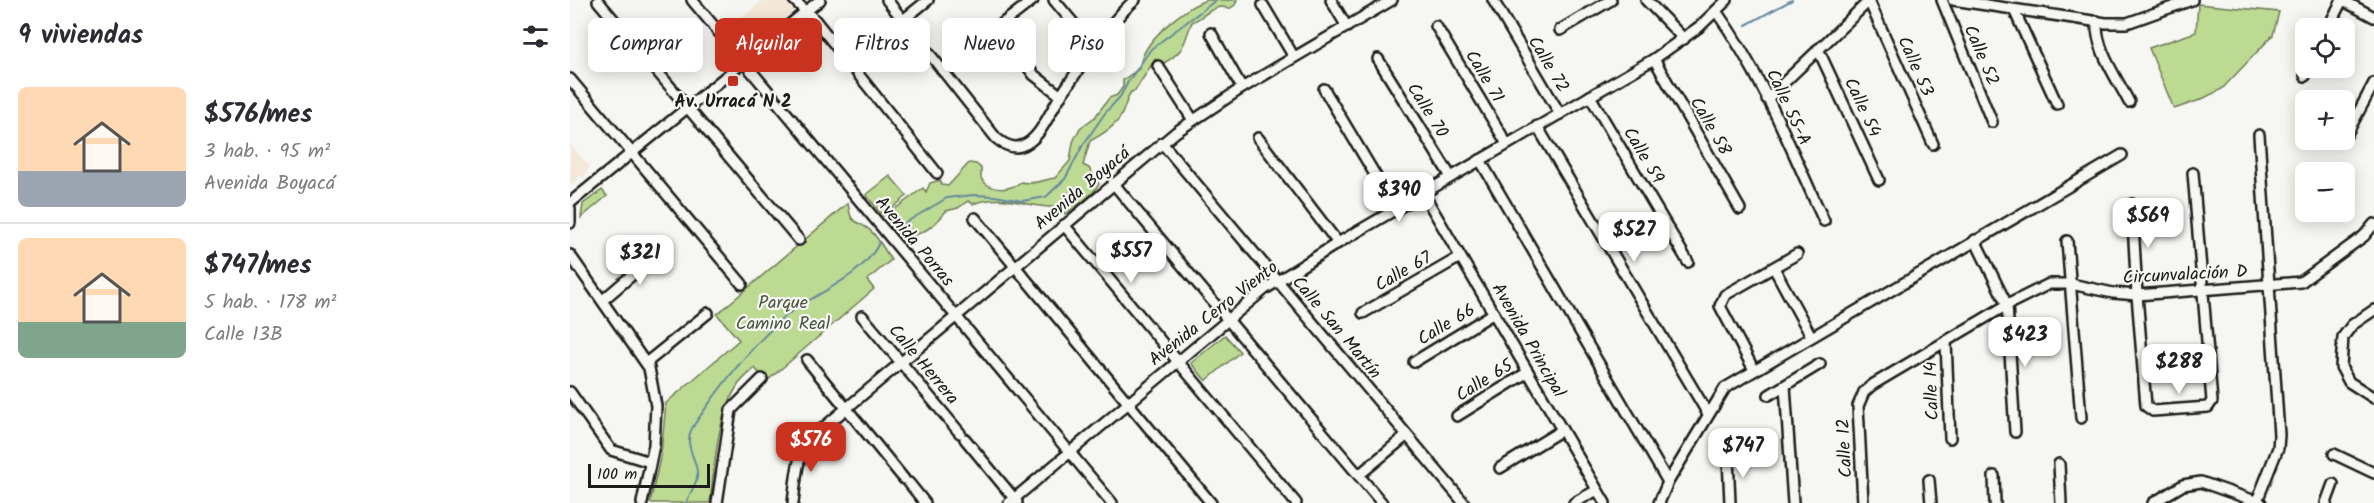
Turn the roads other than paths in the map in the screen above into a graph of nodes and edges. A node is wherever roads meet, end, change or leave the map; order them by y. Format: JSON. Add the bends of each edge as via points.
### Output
{"nodes":[{"id":1,"x":692,"y":0,"type":"edge"},
{"id":2,"x":794,"y":0,"type":"edge"},
{"id":3,"x":820,"y":0,"type":"edge"},
{"id":4,"x":887,"y":0,"type":"edge"},
{"id":5,"x":928,"y":0,"type":"edge"},
{"id":6,"x":1033,"y":0,"type":"edge"},
{"id":7,"x":1054,"y":0,"type":"edge"},
{"id":8,"x":1135,"y":0,"type":"edge"},
{"id":9,"x":1331,"y":0,"type":"edge"},
{"id":10,"x":1392,"y":0,"type":"edge"},
{"id":11,"x":1493,"y":0,"type":"edge"},
{"id":12,"x":1611,"y":0,"type":"edge"},
{"id":13,"x":1646,"y":0,"type":"edge"},
{"id":14,"x":1727,"y":0,"type":"edge"},
{"id":15,"x":1869,"y":0,"type":"edge"},
{"id":16,"x":1942,"y":0,"type":"edge"},
{"id":17,"x":1953,"y":0,"type":"edge"},
{"id":18,"x":2192,"y":0,"type":"edge"},
{"id":19,"x":2342,"y":0,"type":"edge"},
{"id":20,"x":598,"y":1,"type":"edge"},
{"id":21,"x":1263,"y":5,"type":"dead end"},
{"id":22,"x":2014,"y":10,"type":"junction"},
{"id":23,"x":806,"y":11,"type":"junction"},
{"id":24,"x":1716,"y":11,"type":"junction"},
{"id":25,"x":2374,"y":17,"type":"edge"},
{"id":26,"x":797,"y":18,"type":"edge"},
{"id":27,"x":901,"y":18,"type":"edge"},
{"id":28,"x":906,"y":18,"type":"edge"},
{"id":29,"x":1010,"y":18,"type":"edge"},
{"id":30,"x":1069,"y":18,"type":"edge"},
{"id":31,"x":1117,"y":18,"type":"edge"},
{"id":32,"x":2333,"y":18,"type":"edge"},
{"id":33,"x":2097,"y":21,"type":"junction"},
{"id":34,"x":1436,"y":26,"type":"dead end"},
{"id":35,"x":1347,"y":27,"type":"junction"},
{"id":36,"x":715,"y":28,"type":"edge"},
{"id":37,"x":1560,"y":30,"type":"dead end"},
{"id":38,"x":1211,"y":33,"type":"dead end"},
{"id":39,"x":1684,"y":39,"type":"junction"},
{"id":40,"x":1818,"y":49,"type":"junction"},
{"id":41,"x":930,"y":55,"type":"edge"},
{"id":42,"x":1294,"y":57,"type":"junction"},
{"id":43,"x":1378,"y":59,"type":"dead end"},
{"id":44,"x":1654,"y":59,"type":"junction"},
{"id":45,"x":1158,"y":66,"type":"dead end"},
{"id":46,"x":942,"y":70,"type":"edge"},
{"id":47,"x":730,"y":72,"type":"edge"},
{"id":48,"x":752,"y":72,"type":"edge"},
{"id":49,"x":944,"y":72,"type":"edge"},
{"id":50,"x":1032,"y":72,"type":"edge"},
{"id":51,"x":1078,"y":72,"type":"edge"},
{"id":52,"x":570,"y":79,"type":"edge"},
{"id":53,"x":2374,"y":83,"type":"edge"},
{"id":54,"x":1242,"y":88,"type":"junction"},
{"id":55,"x":1324,"y":89,"type":"dead end"},
{"id":56,"x":1061,"y":96,"type":"junction"},
{"id":57,"x":1590,"y":96,"type":"junction"},
{"id":58,"x":1767,"y":99,"type":"junction"},
{"id":59,"x":2129,"y":102,"type":"dead end"},
{"id":60,"x":2057,"y":104,"type":"dead end"},
{"id":61,"x":688,"y":107,"type":"junction"},
{"id":62,"x":1560,"y":114,"type":"junction"},
{"id":63,"x":2355,"y":119,"type":"edge"},
{"id":64,"x":1193,"y":120,"type":"junction"},
{"id":65,"x":1992,"y":122,"type":"dead end"},
{"id":66,"x":1537,"y":126,"type":"junction"},
{"id":67,"x":2259,"y":135,"type":"dead end"},
{"id":68,"x":1258,"y":138,"type":"dead end"},
{"id":69,"x":1162,"y":143,"type":"junction"},
{"id":70,"x":1507,"y":144,"type":"junction"},
{"id":71,"x":1933,"y":144,"type":"dead end"},
{"id":72,"x":634,"y":153,"type":"junction"},
{"id":73,"x":2121,"y":155,"type":"dead end"},
{"id":74,"x":1480,"y":160,"type":"junction"},
{"id":75,"x":937,"y":173,"type":"dead end"},
{"id":76,"x":2193,"y":173,"type":"dead end"},
{"id":77,"x":1451,"y":177,"type":"junction"},
{"id":78,"x":1879,"y":180,"type":"dead end"},
{"id":79,"x":1113,"y":183,"type":"junction"},
{"id":80,"x":1423,"y":194,"type":"junction"},
{"id":81,"x":570,"y":203,"type":"edge"},
{"id":82,"x":2132,"y":204,"type":"dead end"},
{"id":83,"x":570,"y":208,"type":"edge"},
{"id":84,"x":1740,"y":209,"type":"dead end"},
{"id":85,"x":1396,"y":210,"type":"junction"},
{"id":86,"x":975,"y":218,"type":"dead end"},
{"id":87,"x":1824,"y":221,"type":"dead end"},
{"id":88,"x":570,"y":223,"type":"edge"},
{"id":89,"x":1064,"y":225,"type":"junction"},
{"id":90,"x":2374,"y":225,"type":"edge"},
{"id":91,"x":799,"y":240,"type":"dead end"},
{"id":92,"x":1975,"y":240,"type":"junction"},
{"id":93,"x":2067,"y":241,"type":"dead end"},
{"id":94,"x":1338,"y":243,"type":"junction"},
{"id":95,"x":660,"y":251,"type":"dead end"},
{"id":96,"x":1797,"y":254,"type":"dead end"},
{"id":97,"x":570,"y":255,"type":"edge"},
{"id":98,"x":1460,"y":257,"type":"junction"},
{"id":99,"x":1688,"y":262,"type":"dead end"},
{"id":100,"x":1015,"y":267,"type":"junction"},
{"id":101,"x":1774,"y":267,"type":"junction"},
{"id":102,"x":1277,"y":281,"type":"junction"},
{"id":103,"x":742,"y":284,"type":"dead end"},
{"id":104,"x":2071,"y":284,"type":"junction"},
{"id":105,"x":2270,"y":286,"type":"junction"},
{"id":106,"x":2202,"y":290,"type":"junction"},
{"id":107,"x":2137,"y":295,"type":"junction"},
{"id":108,"x":603,"y":300,"type":"junction"},
{"id":109,"x":2007,"y":305,"type":"junction"},
{"id":110,"x":2374,"y":310,"type":"edge"},
{"id":111,"x":708,"y":313,"type":"dead end"},
{"id":112,"x":1363,"y":313,"type":"dead end"},
{"id":113,"x":1494,"y":313,"type":"junction"},
{"id":114,"x":862,"y":316,"type":"dead end"},
{"id":115,"x":956,"y":316,"type":"junction"},
{"id":116,"x":2363,"y":318,"type":"junction"},
{"id":117,"x":1228,"y":320,"type":"junction"},
{"id":118,"x":2374,"y":324,"type":"edge"},
{"id":119,"x":1811,"y":336,"type":"junction"},
{"id":120,"x":1946,"y":342,"type":"junction"},
{"id":121,"x":807,"y":360,"type":"dead end"},
{"id":122,"x":901,"y":362,"type":"junction"},
{"id":123,"x":1178,"y":362,"type":"junction"},
{"id":124,"x":1414,"y":362,"type":"dead end"},
{"id":125,"x":646,"y":363,"type":"junction"},
{"id":126,"x":1820,"y":364,"type":"dead end"},
{"id":127,"x":1754,"y":370,"type":"junction"},
{"id":128,"x":1528,"y":372,"type":"junction"},
{"id":129,"x":762,"y":379,"type":"dead end"},
{"id":130,"x":1785,"y":386,"type":"junction"},
{"id":131,"x":570,"y":392,"type":"edge"},
{"id":132,"x":1864,"y":392,"type":"joint"},
{"id":133,"x":1769,"y":395,"type":"dead end"},
{"id":134,"x":2374,"y":398,"type":"edge"},
{"id":135,"x":1128,"y":404,"type":"junction"},
{"id":136,"x":846,"y":408,"type":"junction"},
{"id":137,"x":1708,"y":414,"type":"junction"},
{"id":138,"x":1457,"y":416,"type":"dead end"},
{"id":139,"x":2081,"y":418,"type":"dead end"},
{"id":140,"x":1562,"y":430,"type":"junction"},
{"id":141,"x":2015,"y":432,"type":"dead end"},
{"id":142,"x":1406,"y":436,"type":"junction"},
{"id":143,"x":1950,"y":438,"type":"dead end"},
{"id":144,"x":1069,"y":452,"type":"junction"},
{"id":145,"x":2334,"y":454,"type":"dead end"},
{"id":146,"x":1728,"y":457,"type":"dead end"},
{"id":147,"x":650,"y":462,"type":"junction"},
{"id":148,"x":2059,"y":464,"type":"dead end"},
{"id":149,"x":1500,"y":468,"type":"dead end"},
{"id":150,"x":2374,"y":473,"type":"edge"},
{"id":151,"x":1359,"y":476,"type":"junction"},
{"id":152,"x":1994,"y":476,"type":"dead end"},
{"id":153,"x":1929,"y":480,"type":"dead end"},
{"id":154,"x":1668,"y":482,"type":"junction"},
{"id":155,"x":2333,"y":484,"type":"dead end"},
{"id":156,"x":1598,"y":490,"type":"junction"},
{"id":157,"x":1014,"y":502,"type":"edge"},
{"id":158,"x":2259,"y":502,"type":"edge"},
{"id":159,"x":642,"y":503,"type":"edge"},
{"id":160,"x":717,"y":503,"type":"edge"},
{"id":161,"x":793,"y":503,"type":"edge"},
{"id":162,"x":925,"y":503,"type":"edge"},
{"id":163,"x":1112,"y":503,"type":"edge"},
{"id":164,"x":1211,"y":503,"type":"edge"},
{"id":165,"x":1296,"y":503,"type":"edge"},
{"id":166,"x":1382,"y":503,"type":"edge"},
{"id":167,"x":1464,"y":503,"type":"edge"},
{"id":168,"x":1574,"y":503,"type":"edge"},
{"id":169,"x":1605,"y":503,"type":"edge"},
{"id":170,"x":1659,"y":503,"type":"edge"},
{"id":171,"x":1730,"y":503,"type":"edge"},
{"id":172,"x":1793,"y":503,"type":"edge"},
{"id":173,"x":1863,"y":503,"type":"edge"},
{"id":174,"x":1931,"y":503,"type":"edge"},
{"id":175,"x":1995,"y":503,"type":"edge"},
{"id":176,"x":2061,"y":503,"type":"edge"},
{"id":177,"x":2153,"y":503,"type":"edge"},
{"id":178,"x":2326,"y":503,"type":"edge"}],
"edges":[{"from":1,"to":36,"type":"street","name":"Avenida Porras"},
{"from":2,"to":23,"type":"street"},
{"from":3,"to":23,"type":"street"},
{"from":4,"to":27,"type":"street"},
{"from":5,"to":28,"type":"street"},
{"from":6,"to":29,"type":"street"},
{"from":7,"to":30,"type":"street"},
{"from":8,"to":31,"type":"street"},
{"from":9,"to":35,"type":"street"},
{"from":10,"to":35,"type":"street","name":"Avenida Boyacá"},
{"from":11,"to":62,"type":"street","name":"Calle 72"},
{"from":12,"to":37,"type":"street"},
{"from":13,"to":39,"type":"street"},
{"from":14,"to":24,"type":"street","name":"Avenida Cerro Viento"},
{"from":15,"to":40,"type":"street"},
{"from":15,"to":71,"type":"street","name":"Calle 53"},
{"from":16,"to":65,"type":"street","name":"Calle 52"},
{"from":17,"to":22,"type":"street"},
{"from":18,"to":33,"type":"street","via":[[2127,23]]},
{"from":19,"to":25,"type":"street"},
{"from":19,"to":32,"type":"street"},
{"from":20,"to":61,"type":"street"},
{"from":21,"to":42,"type":"street"},
{"from":22,"to":33,"type":"street"},
{"from":22,"to":60,"type":"street"},
{"from":23,"to":26,"type":"street"},
{"from":23,"to":75,"type":"street"},
{"from":24,"to":39,"type":"street","name":"Avenida Cerro Viento"},
{"from":24,"to":58,"type":"street","name":"Calle 55-A","via":[[1737,40]]},
{"from":33,"to":59,"type":"street","via":[[2096,33]]},
{"from":34,"to":70,"type":"street","name":"Calle 71"},
{"from":35,"to":42,"type":"street","name":"Avenida Boyacá"},
{"from":38,"to":54,"type":"street"},
{"from":39,"to":44,"type":"street","name":"Avenida Cerro Viento"},
{"from":40,"to":58,"type":"street"},
{"from":40,"to":78,"type":"street","name":"Calle 54"},
{"from":41,"to":46,"type":"street"},
{"from":42,"to":54,"type":"street","name":"Avenida Boyacá"},
{"from":43,"to":77,"type":"street","name":"Calle 70"},
{"from":44,"to":57,"type":"street","name":"Avenida Cerro Viento"},
{"from":44,"to":84,"type":"street","name":"Calle 58"},
{"from":45,"to":64,"type":"street"},
{"from":47,"to":61,"type":"street"},
{"from":48,"to":115,"type":"street","name":"Avenida Porras"},
{"from":49,"to":56,"type":"street","via":[[996,138],[1009,146],[1022,146],[1035,136]]},
{"from":50,"to":56,"type":"street"},
{"from":51,"to":56,"type":"street"},
{"from":52,"to":72,"type":"street"},
{"from":53,"to":63,"type":"street"},
{"from":54,"to":64,"type":"street","name":"Avenida Boyacá"},
{"from":55,"to":85,"type":"street"},
{"from":57,"to":62,"type":"street","name":"Avenida Cerro Viento"},
{"from":57,"to":99,"type":"street","name":"Calle 59"},
{"from":58,"to":87,"type":"street","name":"Calle 55-A"},
{"from":61,"to":72,"type":"street"},
{"from":61,"to":91,"type":"street"},
{"from":62,"to":66,"type":"street","name":"Avenida Cerro Viento"},
{"from":64,"to":69,"type":"street","name":"Avenida Boyacá"},
{"from":66,"to":70,"type":"street","name":"Avenida Cerro Viento"},
{"from":66,"to":137,"type":"street"},
{"from":67,"to":105,"type":"street"},
{"from":68,"to":94,"type":"street"},
{"from":69,"to":79,"type":"street","name":"Avenida Boyacá"},
{"from":69,"to":102,"type":"street","name":"Calle San Martín"},
{"from":70,"to":74,"type":"street","name":"Avenida Cerro Viento"},
{"from":72,"to":81,"type":"street"},
{"from":72,"to":103,"type":"street"},
{"from":73,"to":92,"type":"street"},
{"from":74,"to":77,"type":"street","name":"Avenida Cerro Viento"},
{"from":74,"to":154,"type":"street"},
{"from":76,"to":106,"type":"street"},
{"from":77,"to":80,"type":"street","name":"Avenida Cerro Viento"},
{"from":79,"to":89,"type":"street","name":"Avenida Boyacá"},
{"from":79,"to":117,"type":"street"},
{"from":80,"to":85,"type":"street","name":"Avenida Cerro Viento"},
{"from":80,"to":98,"type":"street","name":"Avenida Principal"},
{"from":82,"to":107,"type":"street"},
{"from":83,"to":88,"type":"street"},
{"from":85,"to":94,"type":"street","name":"Avenida Cerro Viento"},
{"from":86,"to":100,"type":"street"},
{"from":89,"to":100,"type":"street","name":"Avenida Boyacá"},
{"from":89,"to":123,"type":"street"},
{"from":90,"to":105,"type":"street","name":"Circunvalación D","via":[[2301,282]]},
{"from":92,"to":109,"type":"street"},
{"from":92,"to":119,"type":"street"},
{"from":93,"to":104,"type":"street"},
{"from":94,"to":102,"type":"street","name":"Avenida Cerro Viento"},
{"from":95,"to":108,"type":"street"},
{"from":96,"to":101,"type":"street"},
{"from":97,"to":108,"type":"street"},
{"from":98,"to":112,"type":"street","name":"Calle 67"},
{"from":98,"to":113,"type":"street","name":"Avenida Principal"},
{"from":100,"to":115,"type":"street","name":"Avenida Boyacá"},
{"from":100,"to":135,"type":"street"},
{"from":101,"to":119,"type":"street"},
{"from":101,"to":127,"type":"street","via":[[1725,296],[1720,306]]},
{"from":102,"to":117,"type":"street","name":"Avenida Cerro Viento"},
{"from":102,"to":142,"type":"street","name":"Calle San Martín"},
{"from":104,"to":107,"type":"street","name":"Circunvalación D"},
{"from":104,"to":109,"type":"street","name":"Circunvalación D","via":[[2049,284]]},
{"from":104,"to":139,"type":"street"},
{"from":105,"to":106,"type":"street","name":"Circunvalación D"},
{"from":105,"to":158,"type":"street","via":[[2279,435]]},
{"from":106,"to":107,"type":"street","name":"Circunvalación D"},
{"from":106,"to":107,"type":"street","via":[[2212,401],[2208,407],[2186,409],[2152,411],[2146,406]]},
{"from":108,"to":125,"type":"street"},
{"from":109,"to":120,"type":"street","name":"Circunvalación D"},
{"from":109,"to":141,"type":"street"},
{"from":110,"to":116,"type":"street"},
{"from":111,"to":125,"type":"street"},
{"from":113,"to":124,"type":"street","name":"Calle 66"},
{"from":113,"to":128,"type":"street","name":"Avenida Principal"},
{"from":114,"to":122,"type":"street","name":"Calle Herrera"},
{"from":115,"to":122,"type":"street","name":"Avenida Boyacá"},
{"from":115,"to":144,"type":"street","name":"Avenida Porras"},
{"from":116,"to":118,"type":"street"},
{"from":116,"to":134,"type":"street","via":[[2343,337],[2342,368],[2349,382]]},
{"from":117,"to":123,"type":"street","name":"Avenida Cerro Viento"},
{"from":117,"to":151,"type":"street"},
{"from":119,"to":127,"type":"street"},
{"from":120,"to":132,"type":"street","name":"Circunvalación D"},
{"from":120,"to":143,"type":"street","name":"Calle 14"},
{"from":121,"to":136,"type":"street"},
{"from":122,"to":136,"type":"street","name":"Avenida Boyacá"},
{"from":122,"to":157,"type":"street","name":"Calle Herrera"},
{"from":123,"to":135,"type":"street","name":"Avenida Cerro Viento"},
{"from":123,"to":165,"type":"street"},
{"from":125,"to":147,"type":"street","via":[[656,406]]},
{"from":126,"to":130,"type":"street"},
{"from":127,"to":137,"type":"street","via":[[1725,388]]},
{"from":128,"to":138,"type":"street","name":"Calle 65"},
{"from":128,"to":140,"type":"street","name":"Avenida Principal"},
{"from":129,"to":160,"type":"street","via":[[731,410]]},
{"from":130,"to":133,"type":"street"},
{"from":130,"to":172,"type":"street"},
{"from":131,"to":147,"type":"street","via":[[611,450]]},
{"from":132,"to":173,"type":"street","name":"Calle 12","via":[[1858,406]]},
{"from":135,"to":144,"type":"street","name":"Avenida Cerro Viento"},
{"from":135,"to":164,"type":"street"},
{"from":136,"to":161,"type":"street","name":"Avenida Boyacá","via":[[806,442]]},
{"from":136,"to":162,"type":"street"},
{"from":137,"to":154,"type":"street"},
{"from":140,"to":149,"type":"street"},
{"from":140,"to":156,"type":"street","name":"Avenida Principal"},
{"from":142,"to":151,"type":"street"},
{"from":142,"to":167,"type":"street","name":"Calle San Martín"},
{"from":144,"to":157,"type":"street","name":"Avenida Cerro Viento"},
{"from":144,"to":163,"type":"street","name":"Avenida Porras"},
{"from":145,"to":150,"type":"street"},
{"from":146,"to":171,"type":"street"},
{"from":147,"to":159,"type":"street"},
{"from":148,"to":176,"type":"street"},
{"from":151,"to":166,"type":"street"},
{"from":152,"to":175,"type":"street"},
{"from":153,"to":174,"type":"street"},
{"from":154,"to":170,"type":"street"},
{"from":155,"to":178,"type":"street"},
{"from":156,"to":168,"type":"street"},
{"from":156,"to":169,"type":"street","name":"Avenida Principal"},
{"from":158,"to":177,"type":"street","via":[[2201,482],[2183,485]]}]}
